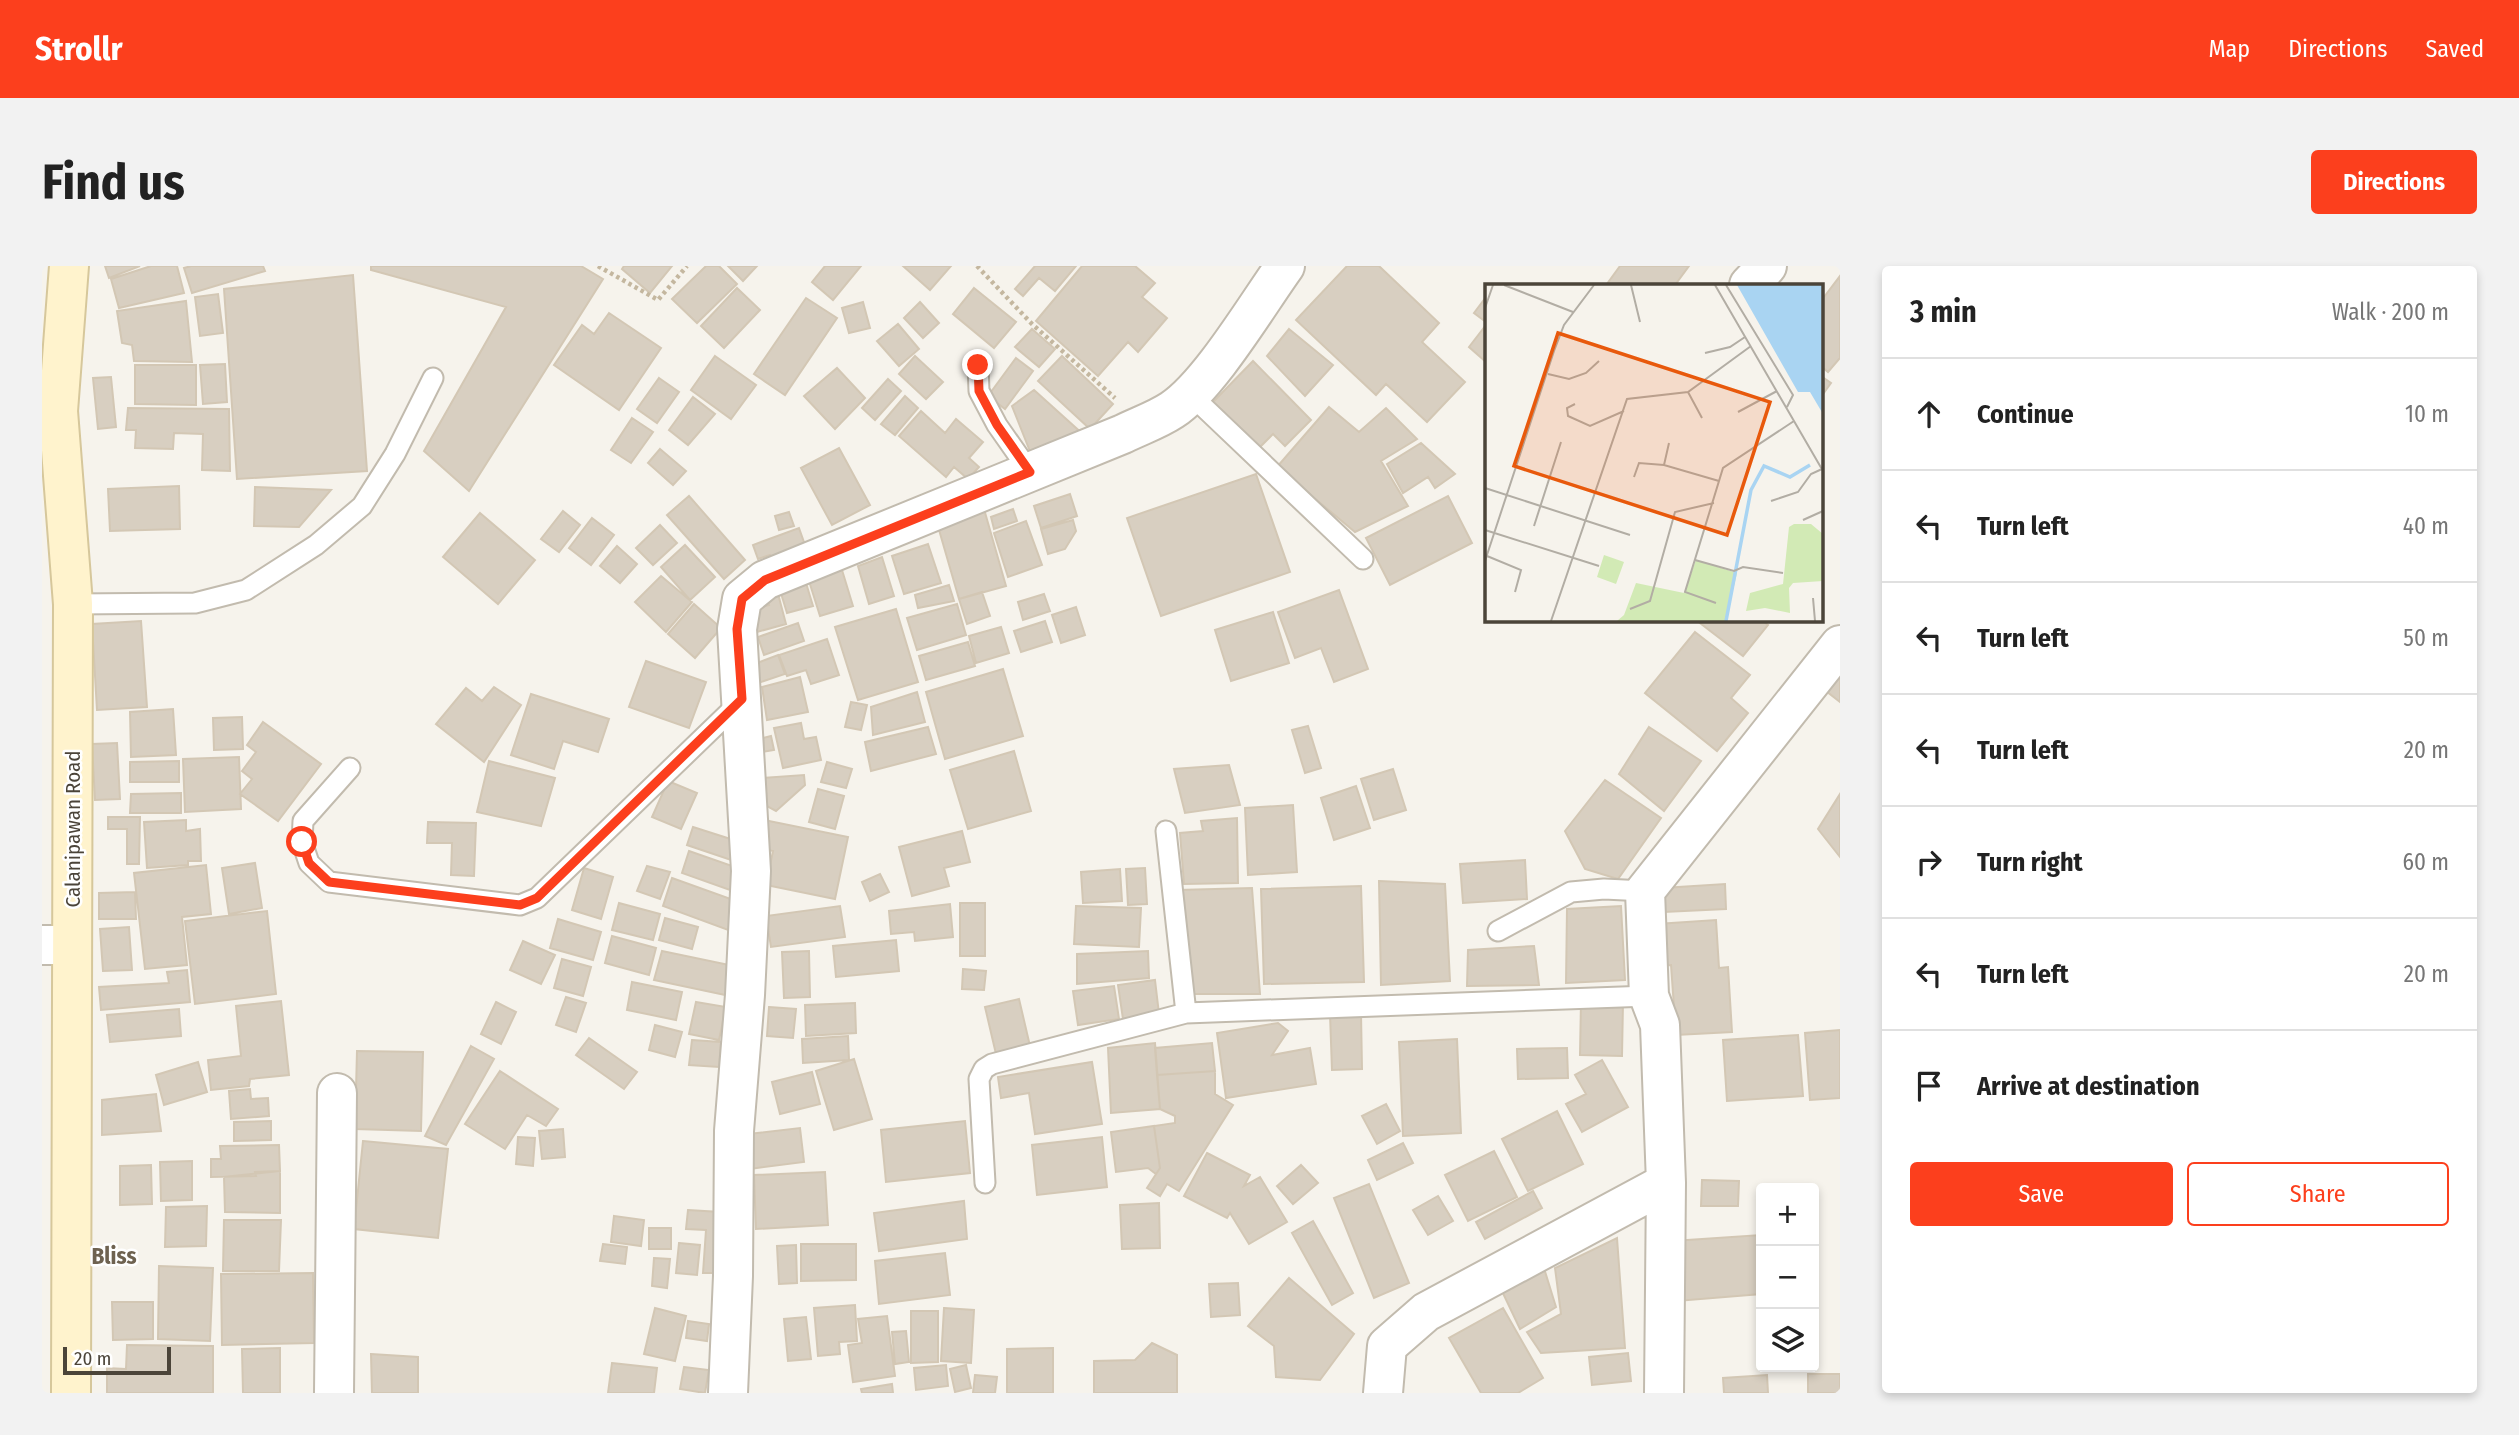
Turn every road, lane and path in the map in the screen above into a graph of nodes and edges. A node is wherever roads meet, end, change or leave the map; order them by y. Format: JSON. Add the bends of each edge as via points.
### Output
{"nodes":[{"id":1,"x":69,"y":266,"type":"edge"},
{"id":2,"x":598,"y":266,"type":"edge"},
{"id":3,"x":687,"y":266,"type":"edge"},
{"id":4,"x":977,"y":266,"type":"edge"},
{"id":5,"x":1285,"y":266,"type":"edge"},
{"id":6,"x":1767,"y":266,"type":"edge"},
{"id":7,"x":1750,"y":284,"type":"edge"},
{"id":8,"x":978,"y":365,"type":"dead end"},
{"id":9,"x":433,"y":378,"type":"dead end"},
{"id":10,"x":1191,"y":395,"type":"junction"},
{"id":11,"x":1144,"y":424,"type":"junction"},
{"id":12,"x":1030,"y":472,"type":"junction"},
{"id":13,"x":1363,"y":559,"type":"dead end"},
{"id":14,"x":73,"y":604,"type":"junction"},
{"id":15,"x":1840,"y":645,"type":"edge"},
{"id":16,"x":742,"y":699,"type":"junction"},
{"id":17,"x":350,"y":768,"type":"dead end"},
{"id":18,"x":1166,"y":831,"type":"dead end"},
{"id":19,"x":1645,"y":891,"type":"junction"},
{"id":20,"x":1498,"y":931,"type":"dead end"},
{"id":21,"x":57,"y":945,"type":"edge"},
{"id":22,"x":1649,"y":996,"type":"junction"},
{"id":23,"x":1186,"y":1013,"type":"junction"},
{"id":24,"x":337,"y":1093,"type":"dead end"},
{"id":25,"x":985,"y":1183,"type":"dead end"},
{"id":26,"x":1666,"y":1183,"type":"junction"},
{"id":27,"x":71,"y":1393,"type":"edge"},
{"id":28,"x":334,"y":1393,"type":"edge"},
{"id":29,"x":728,"y":1393,"type":"edge"},
{"id":30,"x":1383,"y":1393,"type":"edge"},
{"id":31,"x":1664,"y":1393,"type":"edge"}],
"edges":[{"from":1,"to":14,"type":"street","name":"Calanipawan Road","via":[[58,411]]},
{"from":2,"to":3,"type":"path","via":[[657,300]]},
{"from":4,"to":11,"type":"path","via":[[1032,324]]},
{"from":5,"to":10,"type":"street"},
{"from":6,"to":7,"type":"street"},
{"from":8,"to":12,"type":"lane","via":[[979,391]]},
{"from":9,"to":14,"type":"lane","via":[[395,454],[362,506],[316,545],[246,590],[195,603]]},
{"from":10,"to":11,"type":"street"},
{"from":10,"to":13,"type":"lane"},
{"from":11,"to":12,"type":"street"},
{"from":12,"to":16,"type":"street","via":[[765,580],[742,599],[737,629]]},
{"from":14,"to":21,"type":"street","name":"Calanipawan Road"},
{"from":15,"to":19,"type":"street"},
{"from":16,"to":17,"type":"lane","via":[[537,898],[520,905],[329,882],[309,863],[302,842],[303,821]]},
{"from":16,"to":29,"type":"street","via":[[751,871],[734,1131]]},
{"from":18,"to":23,"type":"lane"},
{"from":19,"to":20,"type":"lane","via":[[1571,892]]},
{"from":19,"to":22,"type":"street"},
{"from":21,"to":27,"type":"street","name":"Calanipawan Road"},
{"from":22,"to":23,"type":"lane"},
{"from":22,"to":26,"type":"street","via":[[1660,1025]]},
{"from":23,"to":25,"type":"lane","via":[[984,1069],[979,1079]]},
{"from":24,"to":28,"type":"street"},
{"from":26,"to":30,"type":"street","via":[[1426,1312],[1387,1346]]},
{"from":26,"to":31,"type":"street"}]}
